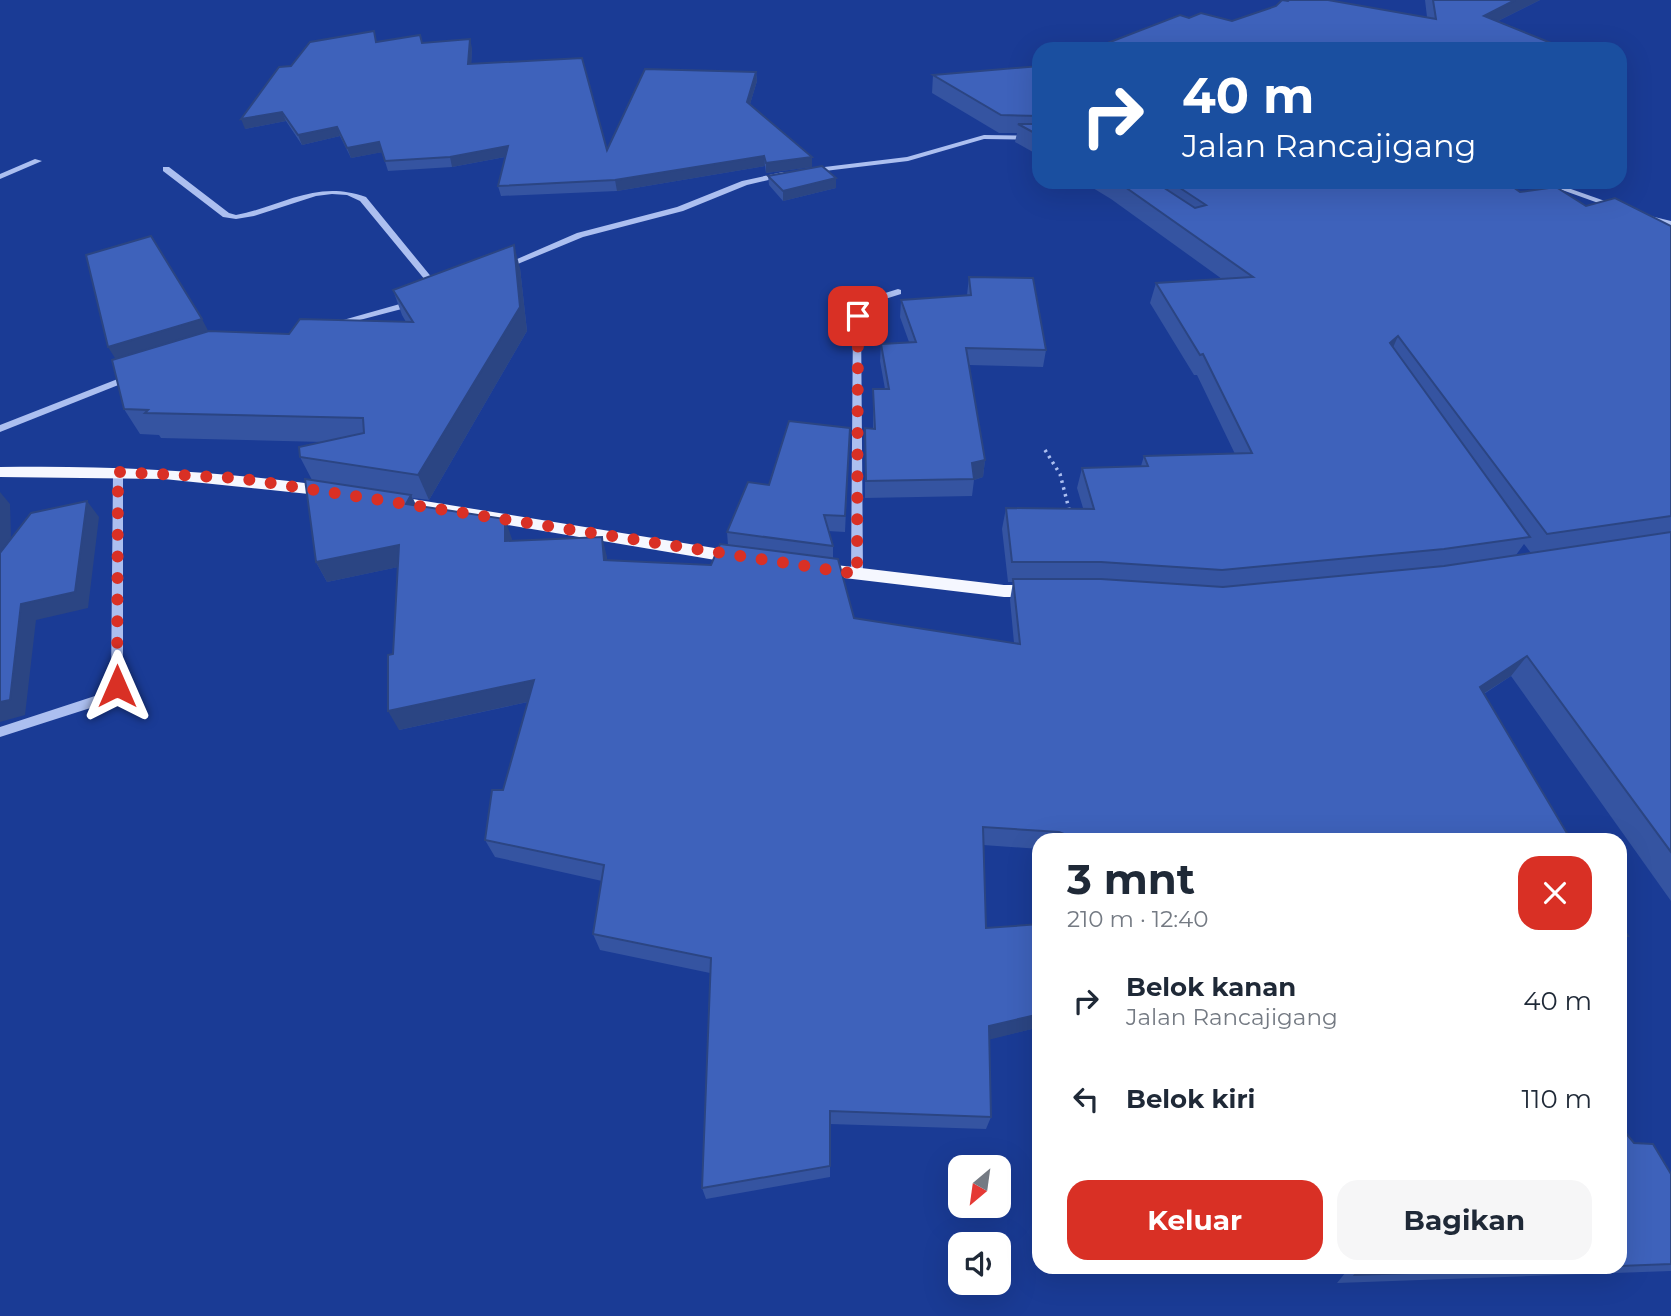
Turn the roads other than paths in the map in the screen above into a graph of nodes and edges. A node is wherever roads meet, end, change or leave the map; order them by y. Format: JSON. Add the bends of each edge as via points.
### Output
{"nodes":[{"id":1,"x":1032,"y":138,"type":"edge"},
{"id":2,"x":38,"y":161,"type":"dead end"},
{"id":3,"x":166,"y":169,"type":"dead end"},
{"id":4,"x":803,"y":171,"type":"edge"},
{"id":5,"x":789,"y":173,"type":"edge"},
{"id":6,"x":0,"y":177,"type":"edge"},
{"id":7,"x":1565,"y":189,"type":"edge"},
{"id":8,"x":1625,"y":209,"type":"edge"},
{"id":9,"x":1636,"y":213,"type":"edge"},
{"id":10,"x":1671,"y":225,"type":"edge"},
{"id":11,"x":500,"y":268,"type":"edge"},
{"id":12,"x":452,"y":288,"type":"edge"},
{"id":13,"x":898,"y":292,"type":"dead end"},
{"id":14,"x":440,"y":293,"type":"junction"},
{"id":15,"x":320,"y":327,"type":"edge"},
{"id":16,"x":143,"y":373,"type":"edge"},
{"id":17,"x":0,"y":429,"type":"edge"},
{"id":18,"x":0,"y":472,"type":"edge"},
{"id":19,"x":118,"y":472,"type":"junction"},
{"id":20,"x":346,"y":494,"type":"edge"},
{"id":21,"x":373,"y":498,"type":"edge"},
{"id":22,"x":758,"y":561,"type":"edge"},
{"id":23,"x":807,"y":568,"type":"edge"},
{"id":24,"x":857,"y":574,"type":"junction"},
{"id":25,"x":1056,"y":591,"type":"edge"},
{"id":26,"x":0,"y":732,"type":"edge"}],
"edges":[{"from":1,"to":4,"type":"street","via":[[984,137],[908,159]]},
{"from":2,"to":6,"type":"street"},
{"from":3,"to":14,"type":"street","via":[[232,217],[325,193],[357,196]]},
{"from":5,"to":11,"type":"street","via":[[759,179],[680,209],[580,235]]},
{"from":7,"to":8,"type":"street"},
{"from":9,"to":10,"type":"street"},
{"from":12,"to":14,"type":"street"},
{"from":13,"to":24,"type":"street","via":[[866,302],[858,316]]},
{"from":14,"to":15,"type":"street"},
{"from":16,"to":17,"type":"street"},
{"from":18,"to":19,"type":"main road"},
{"from":19,"to":20,"type":"main road","via":[[238,478]]},
{"from":19,"to":26,"type":"street","via":[[117,686],[102,699]]},
{"from":21,"to":22,"type":"main road"},
{"from":23,"to":24,"type":"main road"},
{"from":24,"to":25,"type":"main road","via":[[1004,592]]}]}
